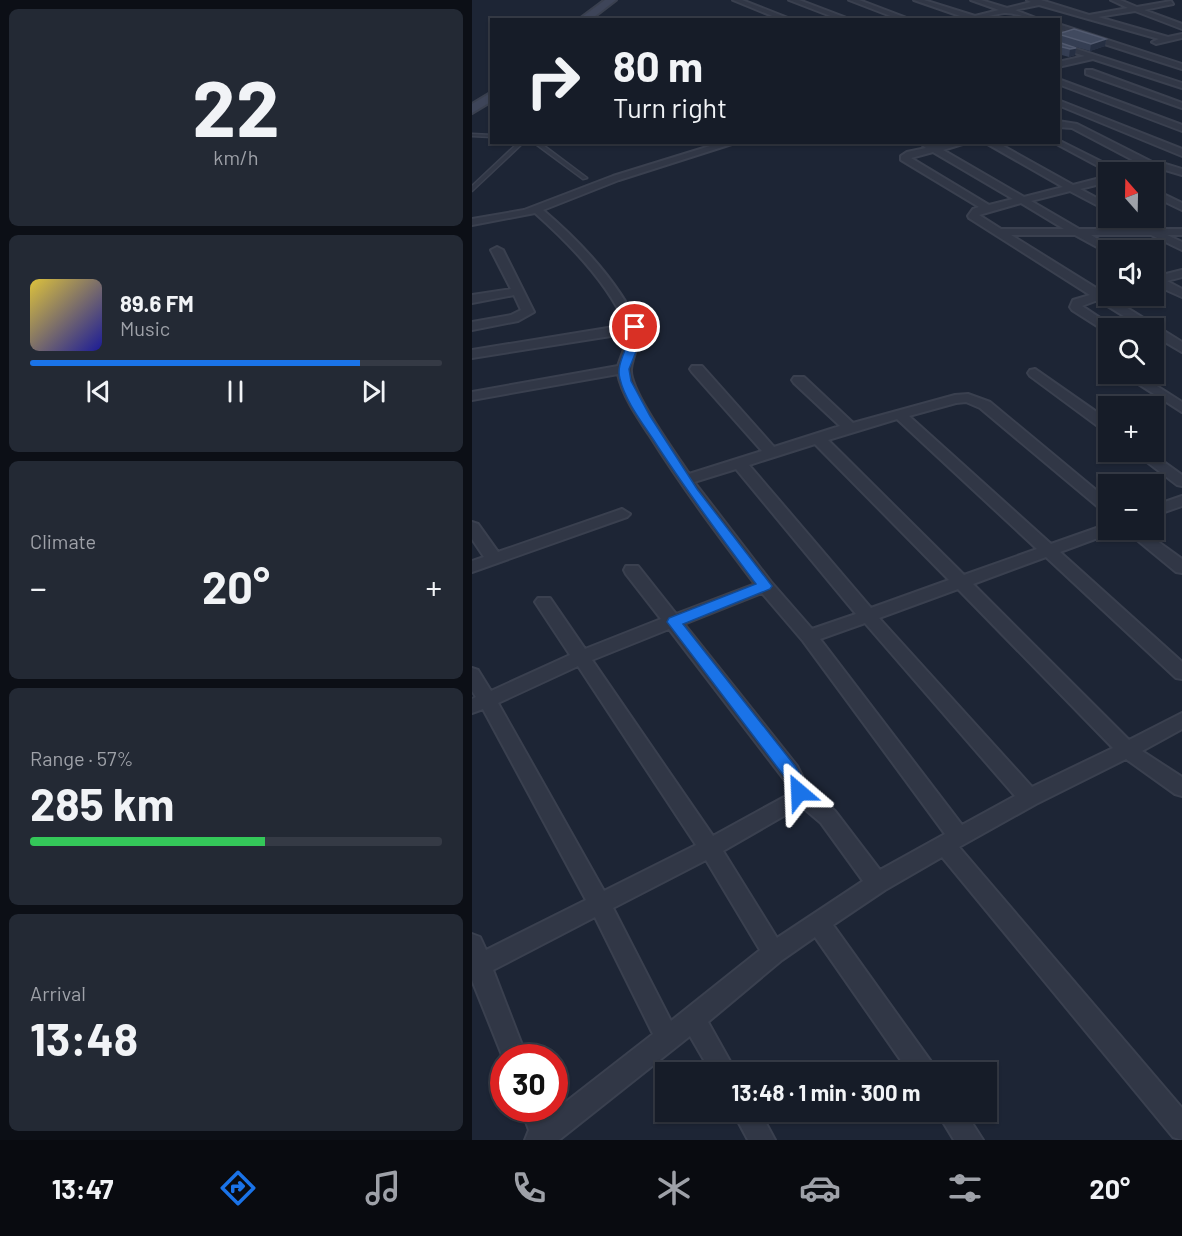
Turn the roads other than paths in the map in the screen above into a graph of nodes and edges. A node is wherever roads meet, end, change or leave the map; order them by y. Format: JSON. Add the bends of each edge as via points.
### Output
{"nodes":[{"id":1,"x":610,"y":0,"type":"edge"},
{"id":2,"x":623,"y":0,"type":"edge"},
{"id":3,"x":736,"y":0,"type":"edge"},
{"id":4,"x":792,"y":0,"type":"edge"},
{"id":5,"x":852,"y":0,"type":"edge"},
{"id":6,"x":917,"y":0,"type":"edge"},
{"id":7,"x":974,"y":0,"type":"edge"},
{"id":8,"x":1030,"y":0,"type":"edge"},
{"id":9,"x":1053,"y":0,"type":"edge"},
{"id":10,"x":1114,"y":0,"type":"edge"},
{"id":11,"x":1167,"y":1,"type":"edge"},
{"id":12,"x":822,"y":2,"type":"dead end"},
{"id":13,"x":1040,"y":3,"type":"junction"},
{"id":14,"x":805,"y":5,"type":"junction"},
{"id":15,"x":1182,"y":6,"type":"edge"},
{"id":16,"x":1136,"y":9,"type":"junction"},
{"id":17,"x":1006,"y":10,"type":"junction"},
{"id":18,"x":1089,"y":17,"type":"junction"},
{"id":19,"x":586,"y":18,"type":"edge"},
{"id":20,"x":599,"y":18,"type":"edge"},
{"id":21,"x":785,"y":18,"type":"edge"},
{"id":22,"x":843,"y":18,"type":"edge"},
{"id":23,"x":903,"y":18,"type":"edge"},
{"id":24,"x":970,"y":18,"type":"edge"},
{"id":25,"x":977,"y":18,"type":"edge"},
{"id":26,"x":1032,"y":18,"type":"edge"},
{"id":27,"x":1060,"y":27,"type":"edge"},
{"id":28,"x":1182,"y":27,"type":"edge"},
{"id":29,"x":1182,"y":36,"type":"edge"},
{"id":30,"x":1163,"y":40,"type":"junction"},
{"id":31,"x":1060,"y":46,"type":"edge"},
{"id":32,"x":1174,"y":46,"type":"dead end"},
{"id":33,"x":1129,"y":49,"type":"junction"},
{"id":34,"x":1094,"y":57,"type":"junction"},
{"id":35,"x":1060,"y":65,"type":"edge"},
{"id":36,"x":1182,"y":67,"type":"edge"},
{"id":37,"x":1089,"y":72,"type":"dead end"},
{"id":38,"x":1182,"y":78,"type":"edge"},
{"id":39,"x":1060,"y":82,"type":"edge"},
{"id":40,"x":1169,"y":82,"type":"junction"},
{"id":41,"x":490,"y":85,"type":"edge"},
{"id":42,"x":1182,"y":86,"type":"edge"},
{"id":43,"x":1136,"y":90,"type":"junction"},
{"id":44,"x":490,"y":96,"type":"edge"},
{"id":45,"x":472,"y":98,"type":"edge"},
{"id":46,"x":1104,"y":98,"type":"junction"},
{"id":47,"x":1060,"y":103,"type":"edge"},
{"id":48,"x":1182,"y":107,"type":"edge"},
{"id":49,"x":472,"y":109,"type":"edge"},
{"id":50,"x":1150,"y":116,"type":"junction"},
{"id":51,"x":1060,"y":124,"type":"edge"},
{"id":52,"x":1114,"y":125,"type":"junction"},
{"id":53,"x":1182,"y":128,"type":"edge"},
{"id":54,"x":472,"y":135,"type":"edge"},
{"id":55,"x":490,"y":136,"type":"edge"},
{"id":56,"x":520,"y":144,"type":"edge"},
{"id":57,"x":538,"y":144,"type":"edge"},
{"id":58,"x":727,"y":144,"type":"edge"},
{"id":59,"x":925,"y":144,"type":"edge"},
{"id":60,"x":956,"y":144,"type":"edge"},
{"id":61,"x":992,"y":144,"type":"edge"},
{"id":62,"x":1060,"y":144,"type":"edge"},
{"id":63,"x":933,"y":149,"type":"junction"},
{"id":64,"x":1182,"y":153,"type":"edge"},
{"id":65,"x":1144,"y":162,"type":"edge"},
{"id":66,"x":1098,"y":163,"type":"edge"},
{"id":67,"x":1164,"y":166,"type":"edge"},
{"id":68,"x":1182,"y":171,"type":"edge"},
{"id":69,"x":585,"y":178,"type":"dead end"},
{"id":70,"x":1098,"y":182,"type":"edge"},
{"id":71,"x":472,"y":189,"type":"edge"},
{"id":72,"x":1071,"y":189,"type":"junction"},
{"id":73,"x":1164,"y":198,"type":"edge"},
{"id":74,"x":1022,"y":200,"type":"junction"},
{"id":75,"x":1098,"y":203,"type":"edge"},
{"id":76,"x":1182,"y":207,"type":"edge"},
{"id":77,"x":987,"y":208,"type":"junction"},
{"id":78,"x":536,"y":209,"type":"junction"},
{"id":79,"x":472,"y":222,"type":"edge"},
{"id":80,"x":1145,"y":228,"type":"edge"},
{"id":81,"x":997,"y":232,"type":"junction"},
{"id":82,"x":1078,"y":232,"type":"junction"},
{"id":83,"x":1153,"y":232,"type":"junction"},
{"id":84,"x":1182,"y":232,"type":"edge"},
{"id":85,"x":1098,"y":244,"type":"edge"},
{"id":86,"x":1182,"y":248,"type":"edge"},
{"id":87,"x":497,"y":250,"type":"dead end"},
{"id":88,"x":1182,"y":273,"type":"edge"},
{"id":89,"x":1164,"y":278,"type":"edge"},
{"id":90,"x":1164,"y":285,"type":"edge"},
{"id":91,"x":518,"y":291,"type":"junction"},
{"id":92,"x":1098,"y":292,"type":"edge"},
{"id":93,"x":1182,"y":294,"type":"edge"},
{"id":94,"x":1098,"y":297,"type":"edge"},
{"id":95,"x":472,"y":299,"type":"edge"},
{"id":96,"x":1119,"y":306,"type":"edge"},
{"id":97,"x":1136,"y":318,"type":"edge"},
{"id":98,"x":1098,"y":321,"type":"edge"},
{"id":99,"x":472,"y":326,"type":"edge"},
{"id":100,"x":635,"y":327,"type":"junction"},
{"id":101,"x":1164,"y":337,"type":"edge"},
{"id":102,"x":1182,"y":348,"type":"edge"},
{"id":103,"x":472,"y":354,"type":"edge"},
{"id":104,"x":624,"y":369,"type":"junction"},
{"id":105,"x":697,"y":369,"type":"dead end"},
{"id":106,"x":1035,"y":373,"type":"dead end"},
{"id":107,"x":799,"y":380,"type":"dead end"},
{"id":108,"x":1145,"y":384,"type":"edge"},
{"id":109,"x":472,"y":396,"type":"edge"},
{"id":110,"x":1182,"y":408,"type":"edge"},
{"id":111,"x":899,"y":414,"type":"junction"},
{"id":112,"x":1098,"y":420,"type":"edge"},
{"id":113,"x":850,"y":428,"type":"junction"},
{"id":114,"x":818,"y":438,"type":"junction"},
{"id":115,"x":770,"y":453,"type":"junction"},
{"id":116,"x":1155,"y":462,"type":"edge"},
{"id":117,"x":739,"y":463,"type":"junction"},
{"id":118,"x":686,"y":480,"type":"junction"},
{"id":119,"x":1182,"y":482,"type":"edge"},
{"id":120,"x":1098,"y":500,"type":"edge"},
{"id":121,"x":1182,"y":500,"type":"edge"},
{"id":122,"x":1164,"y":507,"type":"edge"},
{"id":123,"x":622,"y":514,"type":"dead end"},
{"id":124,"x":472,"y":527,"type":"edge"},
{"id":125,"x":1098,"y":532,"type":"edge"},
{"id":126,"x":1147,"y":540,"type":"edge"},
{"id":127,"x":1048,"y":550,"type":"junction"},
{"id":128,"x":494,"y":559,"type":"junction"},
{"id":129,"x":472,"y":567,"type":"edge"},
{"id":130,"x":1182,"y":568,"type":"edge"},
{"id":131,"x":632,"y":570,"type":"dead end"},
{"id":132,"x":960,"y":582,"type":"junction"},
{"id":133,"x":765,"y":586,"type":"junction"},
{"id":134,"x":544,"y":602,"type":"dead end"},
{"id":135,"x":868,"y":616,"type":"junction"},
{"id":136,"x":674,"y":622,"type":"junction"},
{"id":137,"x":810,"y":637,"type":"junction"},
{"id":138,"x":581,"y":657,"type":"junction"},
{"id":139,"x":1182,"y":673,"type":"edge"},
{"id":140,"x":472,"y":675,"type":"edge"},
{"id":141,"x":479,"y":703,"type":"edge"},
{"id":142,"x":1182,"y":720,"type":"edge"},
{"id":143,"x":1127,"y":750,"type":"junction"},
{"id":144,"x":1182,"y":788,"type":"edge"},
{"id":145,"x":799,"y":792,"type":"junction"},
{"id":146,"x":1029,"y":798,"type":"junction"},
{"id":147,"x":952,"y":842,"type":"junction"},
{"id":148,"x":710,"y":848,"type":"junction"},
{"id":149,"x":877,"y":883,"type":"junction"},
{"id":150,"x":600,"y":904,"type":"junction"},
{"id":151,"x":818,"y":923,"type":"junction"},
{"id":152,"x":774,"y":953,"type":"junction"},
{"id":153,"x":475,"y":959,"type":"edge"},
{"id":154,"x":693,"y":1019,"type":"junction"},
{"id":155,"x":667,"y":1038,"type":"junction"},
{"id":156,"x":509,"y":1044,"type":"edge"},
{"id":157,"x":718,"y":1062,"type":"edge"},
{"id":158,"x":916,"y":1062,"type":"edge"},
{"id":159,"x":538,"y":1122,"type":"edge"},
{"id":160,"x":752,"y":1122,"type":"edge"},
{"id":161,"x":957,"y":1122,"type":"edge"},
{"id":162,"x":1182,"y":1128,"type":"edge"},
{"id":163,"x":542,"y":1138,"type":"edge"},
{"id":164,"x":762,"y":1140,"type":"edge"},
{"id":165,"x":970,"y":1140,"type":"edge"}],
"edges":[{"from":1,"to":19,"type":"main road"},
{"from":2,"to":20,"type":"main road"},
{"from":3,"to":21,"type":"street"},
{"from":4,"to":14,"type":"street"},
{"from":5,"to":23,"type":"street"},
{"from":6,"to":24,"type":"street"},
{"from":7,"to":17,"type":"street"},
{"from":8,"to":13,"type":"street"},
{"from":9,"to":13,"type":"street"},
{"from":10,"to":16,"type":"street"},
{"from":11,"to":15,"type":"street"},
{"from":11,"to":16,"type":"street"},
{"from":12,"to":14,"type":"street"},
{"from":13,"to":17,"type":"street"},
{"from":13,"to":18,"type":"street"},
{"from":14,"to":22,"type":"street"},
{"from":16,"to":18,"type":"street"},
{"from":16,"to":28,"type":"street"},
{"from":17,"to":25,"type":"street"},
{"from":17,"to":26,"type":"street"},
{"from":18,"to":30,"type":"street"},
{"from":27,"to":33,"type":"street"},
{"from":29,"to":30,"type":"street"},
{"from":30,"to":32,"type":"street"},
{"from":30,"to":33,"type":"street"},
{"from":31,"to":34,"type":"street"},
{"from":33,"to":34,"type":"street"},
{"from":33,"to":36,"type":"street"},
{"from":34,"to":35,"type":"street"},
{"from":34,"to":40,"type":"street"},
{"from":37,"to":43,"type":"street"},
{"from":38,"to":40,"type":"street"},
{"from":39,"to":46,"type":"street"},
{"from":40,"to":42,"type":"street"},
{"from":40,"to":43,"type":"street"},
{"from":41,"to":45,"type":"main road"},
{"from":43,"to":46,"type":"street"},
{"from":43,"to":48,"type":"street"},
{"from":44,"to":49,"type":"main road"},
{"from":46,"to":50,"type":"street"},
{"from":47,"to":52,"type":"street"},
{"from":48,"to":50,"type":"street"},
{"from":50,"to":52,"type":"street"},
{"from":50,"to":53,"type":"street"},
{"from":51,"to":65,"type":"street","via":[[1074,126]]},
{"from":52,"to":64,"type":"street"},
{"from":54,"to":55,"type":"lane"},
{"from":56,"to":71,"type":"lane"},
{"from":57,"to":69,"type":"lane"},
{"from":58,"to":78,"type":"street","via":[[616,178]]},
{"from":59,"to":63,"type":"street"},
{"from":60,"to":63,"type":"street"},
{"from":61,"to":72,"type":"street"},
{"from":62,"to":66,"type":"street"},
{"from":63,"to":74,"type":"street"},
{"from":63,"to":77,"type":"street","via":[[904,158]]},
{"from":67,"to":68,"type":"street"},
{"from":70,"to":72,"type":"street"},
{"from":72,"to":74,"type":"street"},
{"from":72,"to":75,"type":"street"},
{"from":73,"to":76,"type":"street"},
{"from":74,"to":77,"type":"street"},
{"from":74,"to":82,"type":"street"},
{"from":77,"to":81,"type":"street","via":[[973,216]]},
{"from":78,"to":79,"type":"street"},
{"from":78,"to":100,"type":"street","via":[[571,239],[625,308]]},
{"from":80,"to":83,"type":"street"},
{"from":81,"to":82,"type":"street"},
{"from":81,"to":92,"type":"street"},
{"from":82,"to":83,"type":"street"},
{"from":82,"to":85,"type":"street"},
{"from":83,"to":84,"type":"street"},
{"from":83,"to":86,"type":"street"},
{"from":87,"to":91,"type":"street"},
{"from":88,"to":89,"type":"street"},
{"from":90,"to":93,"type":"street"},
{"from":91,"to":95,"type":"street"},
{"from":91,"to":99,"type":"street","via":[[528,312],[523,316]]},
{"from":94,"to":98,"type":"street","via":[[1076,306]]},
{"from":96,"to":97,"type":"street"},
{"from":100,"to":103,"type":"street"},
{"from":100,"to":104,"type":"street","via":[[636,339]]},
{"from":101,"to":102,"type":"street"},
{"from":104,"to":109,"type":"street"},
{"from":104,"to":118,"type":"street","via":[[639,407]]},
{"from":105,"to":115,"type":"street"},
{"from":106,"to":112,"type":"street"},
{"from":107,"to":113,"type":"street"},
{"from":108,"to":110,"type":"street"},
{"from":111,"to":113,"type":"street"},
{"from":111,"to":120,"type":"street","via":[[955,399],[978,401]]},
{"from":111,"to":127,"type":"street"},
{"from":113,"to":114,"type":"street"},
{"from":114,"to":115,"type":"street"},
{"from":114,"to":132,"type":"street"},
{"from":115,"to":117,"type":"street"},
{"from":116,"to":119,"type":"street"},
{"from":117,"to":118,"type":"street"},
{"from":117,"to":135,"type":"street"},
{"from":118,"to":133,"type":"street"},
{"from":121,"to":122,"type":"street"},
{"from":123,"to":128,"type":"street"},
{"from":124,"to":128,"type":"street"},
{"from":125,"to":127,"type":"street"},
{"from":126,"to":130,"type":"street"},
{"from":127,"to":132,"type":"street"},
{"from":127,"to":139,"type":"street"},
{"from":128,"to":129,"type":"street"},
{"from":131,"to":136,"type":"street"},
{"from":132,"to":135,"type":"street"},
{"from":132,"to":143,"type":"street"},
{"from":133,"to":136,"type":"street"},
{"from":133,"to":137,"type":"street"},
{"from":134,"to":138,"type":"street"},
{"from":135,"to":137,"type":"street"},
{"from":135,"to":146,"type":"street"},
{"from":136,"to":138,"type":"street"},
{"from":136,"to":145,"type":"street","via":[[790,771]]},
{"from":137,"to":147,"type":"street"},
{"from":138,"to":141,"type":"street"},
{"from":138,"to":148,"type":"street"},
{"from":140,"to":141,"type":"street"},
{"from":141,"to":150,"type":"street"},
{"from":142,"to":143,"type":"street"},
{"from":143,"to":144,"type":"street"},
{"from":143,"to":146,"type":"street"},
{"from":145,"to":148,"type":"street","via":[[793,802]]},
{"from":145,"to":149,"type":"street","via":[[828,817]]},
{"from":146,"to":147,"type":"street"},
{"from":147,"to":149,"type":"street"},
{"from":147,"to":162,"type":"street"},
{"from":148,"to":150,"type":"street"},
{"from":148,"to":152,"type":"street"},
{"from":149,"to":151,"type":"street"},
{"from":150,"to":153,"type":"street"},
{"from":150,"to":155,"type":"street"},
{"from":151,"to":152,"type":"street"},
{"from":151,"to":158,"type":"street"},
{"from":152,"to":154,"type":"street"},
{"from":153,"to":156,"type":"street"},
{"from":154,"to":155,"type":"street"},
{"from":154,"to":157,"type":"street"},
{"from":155,"to":163,"type":"street"},
{"from":159,"to":163,"type":"street"},
{"from":160,"to":164,"type":"street"},
{"from":161,"to":165,"type":"street"}]}
